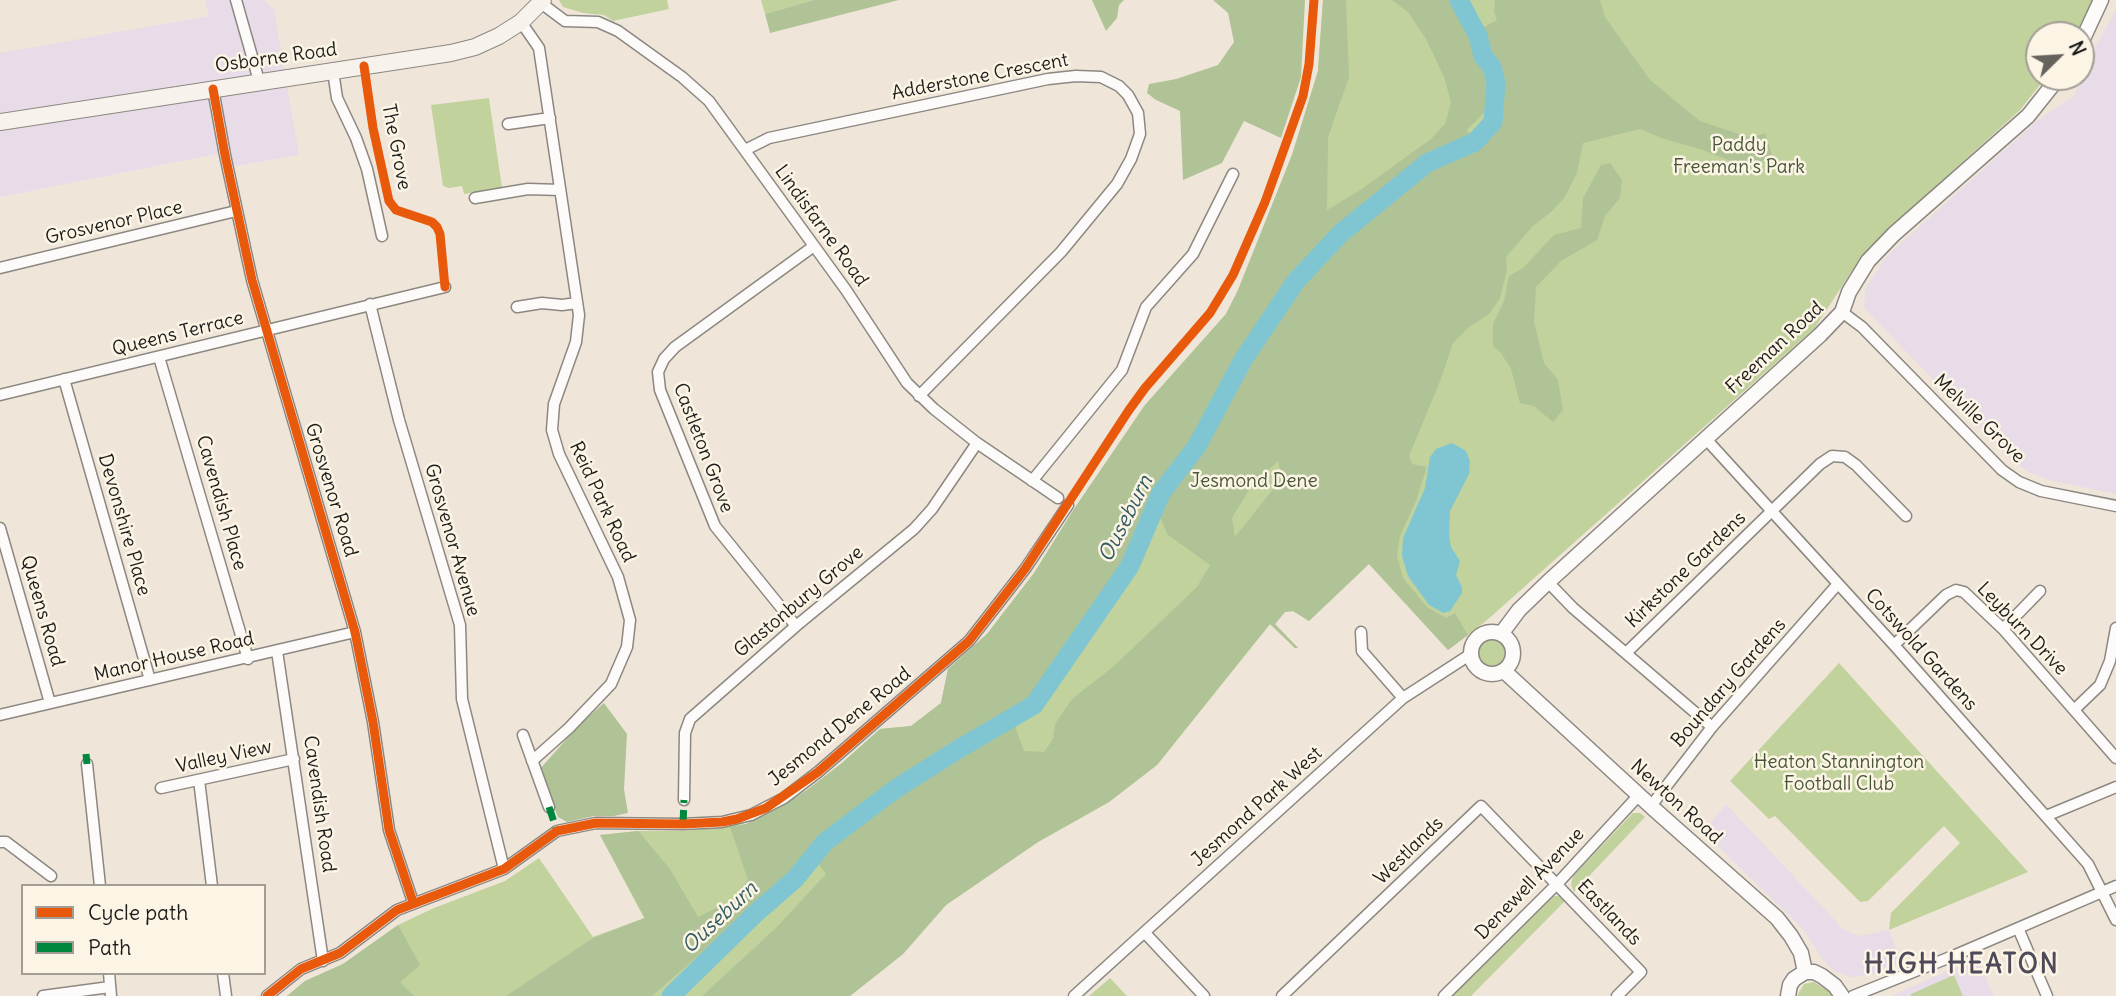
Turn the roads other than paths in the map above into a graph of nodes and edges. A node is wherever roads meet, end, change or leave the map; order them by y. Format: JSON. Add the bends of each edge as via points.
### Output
{"nodes":[{"id":1,"x":236,"y":0,"type":"edge"},
{"id":2,"x":2101,"y":0,"type":"edge"},
{"id":3,"x":542,"y":2,"type":"edge"},
{"id":4,"x":2091,"y":21,"type":"edge"},
{"id":5,"x":521,"y":22,"type":"junction"},
{"id":6,"x":333,"y":71,"type":"junction"},
{"id":7,"x":259,"y":82,"type":"junction"},
{"id":8,"x":213,"y":89,"type":"junction"},
{"id":9,"x":2048,"y":91,"type":"edge"},
{"id":10,"x":550,"y":118,"type":"junction"},
{"id":11,"x":0,"y":122,"type":"edge"},
{"id":12,"x":508,"y":124,"type":"dead end"},
{"id":13,"x":744,"y":150,"type":"junction"},
{"id":14,"x":1234,"y":174,"type":"dead end"},
{"id":15,"x":560,"y":190,"type":"junction"},
{"id":16,"x":475,"y":198,"type":"dead end"},
{"id":17,"x":236,"y":211,"type":"junction"},
{"id":18,"x":382,"y":236,"type":"dead end"},
{"id":19,"x":814,"y":246,"type":"junction"},
{"id":20,"x":0,"y":268,"type":"edge"},
{"id":21,"x":446,"y":287,"type":"dead end"},
{"id":22,"x":577,"y":303,"type":"junction"},
{"id":23,"x":370,"y":304,"type":"junction"},
{"id":24,"x":517,"y":307,"type":"dead end"},
{"id":25,"x":1842,"y":312,"type":"junction"},
{"id":26,"x":265,"y":331,"type":"junction"},
{"id":27,"x":159,"y":357,"type":"junction"},
{"id":28,"x":64,"y":379,"type":"junction"},
{"id":29,"x":0,"y":395,"type":"edge"},
{"id":30,"x":919,"y":396,"type":"junction"},
{"id":31,"x":1706,"y":439,"type":"junction"},
{"id":32,"x":977,"y":443,"type":"junction"},
{"id":33,"x":1032,"y":481,"type":"junction"},
{"id":34,"x":1058,"y":498,"type":"dead end"},
{"id":35,"x":1068,"y":505,"type":"dead end"},
{"id":36,"x":2116,"y":506,"type":"edge"},
{"id":37,"x":1771,"y":511,"type":"junction"},
{"id":38,"x":1906,"y":516,"type":"dead end"},
{"id":39,"x":0,"y":528,"type":"edge"},
{"id":40,"x":4,"y":554,"type":"edge"},
{"id":41,"x":1548,"y":582,"type":"junction"},
{"id":42,"x":1837,"y":585,"type":"junction"},
{"id":43,"x":2040,"y":591,"type":"dead end"},
{"id":44,"x":796,"y":626,"type":"junction"},
{"id":45,"x":2116,"y":628,"type":"edge"},
{"id":46,"x":2003,"y":629,"type":"junction"},
{"id":47,"x":355,"y":632,"type":"junction"},
{"id":48,"x":1361,"y":632,"type":"dead end"},
{"id":49,"x":1501,"y":634,"type":"junction"},
{"id":50,"x":1894,"y":645,"type":"junction"},
{"id":51,"x":277,"y":651,"type":"junction"},
{"id":52,"x":1626,"y":653,"type":"junction"},
{"id":53,"x":1471,"y":654,"type":"junction"},
{"id":54,"x":247,"y":659,"type":"junction"},
{"id":55,"x":1504,"y":671,"type":"junction"},
{"id":56,"x":150,"y":680,"type":"junction"},
{"id":57,"x":1403,"y":698,"type":"junction"},
{"id":58,"x":50,"y":703,"type":"junction"},
{"id":59,"x":2074,"y":710,"type":"junction"},
{"id":60,"x":0,"y":715,"type":"edge"},
{"id":61,"x":1712,"y":727,"type":"junction"},
{"id":62,"x":523,"y":735,"type":"dead end"},
{"id":63,"x":2116,"y":758,"type":"edge"},
{"id":64,"x":294,"y":760,"type":"junction"},
{"id":65,"x":532,"y":761,"type":"junction"},
{"id":66,"x":87,"y":764,"type":"dead end"},
{"id":67,"x":199,"y":780,"type":"junction"},
{"id":68,"x":2116,"y":787,"type":"edge"},
{"id":69,"x":161,"y":788,"type":"dead end"},
{"id":70,"x":1639,"y":795,"type":"junction"},
{"id":71,"x":684,"y":800,"type":"dead end"},
{"id":72,"x":1651,"y":806,"type":"junction"},
{"id":73,"x":549,"y":807,"type":"dead end"},
{"id":74,"x":2046,"y":816,"type":"junction"},
{"id":75,"x":0,"y":842,"type":"edge"},
{"id":76,"x":504,"y":869,"type":"junction"},
{"id":77,"x":51,"y":876,"type":"dead end"},
{"id":78,"x":100,"y":884,"type":"edge"},
{"id":79,"x":212,"y":884,"type":"edge"},
{"id":80,"x":1557,"y":884,"type":"junction"},
{"id":81,"x":2116,"y":886,"type":"edge"},
{"id":82,"x":2103,"y":891,"type":"junction"},
{"id":83,"x":413,"y":902,"type":"junction"},
{"id":84,"x":2116,"y":920,"type":"edge"},
{"id":85,"x":2018,"y":928,"type":"junction"},
{"id":86,"x":1144,"y":933,"type":"junction"},
{"id":87,"x":323,"y":961,"type":"junction"},
{"id":88,"x":1805,"y":972,"type":"junction"},
{"id":89,"x":223,"y":975,"type":"edge"},
{"id":90,"x":111,"y":991,"type":"edge"},
{"id":91,"x":43,"y":996,"type":"edge"},
{"id":92,"x":226,"y":996,"type":"edge"},
{"id":93,"x":267,"y":996,"type":"edge"},
{"id":94,"x":1074,"y":996,"type":"edge"},
{"id":95,"x":1204,"y":996,"type":"edge"},
{"id":96,"x":1282,"y":996,"type":"edge"},
{"id":97,"x":1444,"y":996,"type":"edge"},
{"id":98,"x":1618,"y":996,"type":"edge"},
{"id":99,"x":1788,"y":996,"type":"edge"},
{"id":100,"x":1842,"y":996,"type":"edge"},
{"id":101,"x":1853,"y":996,"type":"edge"},
{"id":102,"x":2048,"y":996,"type":"edge"}],
"edges":[{"from":1,"to":7,"type":"street"},
{"from":2,"to":4,"type":"street"},
{"from":3,"to":5,"type":"main road","name":"Osborne Road"},
{"from":3,"to":13,"type":"street","name":"Lindisfarne Road","via":[[565,21],[598,22],[618,30],[709,101]]},
{"from":5,"to":6,"type":"main road","name":"Osborne Road","via":[[463,50]]},
{"from":5,"to":10,"type":"street","name":"Reid Park Road","via":[[538,48]]},
{"from":6,"to":7,"type":"main road","name":"Osborne Road"},
{"from":6,"to":18,"type":"street","via":[[337,98],[367,169]]},
{"from":7,"to":8,"type":"main road","name":"Osborne Road"},
{"from":8,"to":11,"type":"main road","name":"Osborne Road"},
{"from":8,"to":17,"type":"street","name":"Grosvenor Road"},
{"from":9,"to":25,"type":"street","name":"Freeman Road","via":[[2028,116],[1868,261]]},
{"from":10,"to":12,"type":"street"},
{"from":10,"to":15,"type":"street","name":"Reid Park Road"},
{"from":13,"to":19,"type":"street","name":"Lindisfarne Road"},
{"from":13,"to":30,"type":"street","name":"Adderstone Crescent","via":[[769,138],[1048,79],[1101,77],[1128,95],[1138,113],[1140,134],[1117,184],[1062,252]]},
{"from":14,"to":33,"type":"street","via":[[1193,254],[1146,307],[1122,370]]},
{"from":15,"to":16,"type":"street","via":[[528,189]]},
{"from":15,"to":22,"type":"street","name":"Reid Park Road"},
{"from":17,"to":20,"type":"street","name":"Grosvenor Place"},
{"from":17,"to":26,"type":"street","name":"Grosvenor Road"},
{"from":19,"to":30,"type":"street","name":"Lindisfarne Road"},
{"from":19,"to":44,"type":"street","name":"Castleton Grove","via":[[675,347],[658,372],[660,390],[715,526]]},
{"from":21,"to":23,"type":"street","name":"Queens Terrace"},
{"from":22,"to":24,"type":"street"},
{"from":22,"to":65,"type":"street","name":"Reid Park Road","via":[[579,327],[557,392],[552,430],[621,585],[629,634],[611,684]]},
{"from":23,"to":26,"type":"street","name":"Queens Terrace"},
{"from":23,"to":76,"type":"street","name":"Grosvenor Avenue","via":[[399,421],[460,625],[462,699]]},
{"from":25,"to":31,"type":"street","name":"Freeman Road"},
{"from":25,"to":36,"type":"street","name":"Melville Grove","via":[[2002,470],[2041,491]]},
{"from":26,"to":27,"type":"street","name":"Queens Terrace"},
{"from":26,"to":47,"type":"street","name":"Grosvenor Road"},
{"from":27,"to":28,"type":"street","name":"Queens Terrace"},
{"from":27,"to":54,"type":"street","name":"Cavendish Place"},
{"from":28,"to":29,"type":"street","name":"Queens Terrace"},
{"from":28,"to":56,"type":"street","name":"Devonshire Place"},
{"from":30,"to":32,"type":"street","name":"Lindisfarne Road"},
{"from":31,"to":37,"type":"street","name":"Cotswold Gardens"},
{"from":31,"to":41,"type":"street","name":"Freeman Road"},
{"from":32,"to":33,"type":"street","name":"Lindisfarne Road"},
{"from":32,"to":44,"type":"street","name":"Glastonbury Grove","via":[[914,529]]},
{"from":33,"to":34,"type":"street","name":"Lindisfarne Road"},
{"from":35,"to":76,"type":"street","name":"Jesmond Dene Road","via":[[1026,569],[969,641],[783,798],[751,815],[722,822],[596,823],[557,831]]},
{"from":37,"to":38,"type":"street","name":"Kirkstone Gardens","via":[[1832,456],[1845,457],[1856,465]]},
{"from":37,"to":42,"type":"street","name":"Cotswold Gardens"},
{"from":37,"to":52,"type":"street","name":"Kirkstone Gardens"},
{"from":39,"to":40,"type":"street","name":"Queens Road"},
{"from":40,"to":58,"type":"street","name":"Queens Road"},
{"from":41,"to":49,"type":"street","name":"Freeman Road"},
{"from":41,"to":52,"type":"street"},
{"from":42,"to":50,"type":"street","name":"Cotswold Gardens"},
{"from":42,"to":61,"type":"street","name":"Boundary Gardens"},
{"from":43,"to":46,"type":"street"},
{"from":44,"to":71,"type":"street","name":"Glastonbury Grove","via":[[687,723]]},
{"from":45,"to":59,"type":"street","via":[[2100,685]]},
{"from":46,"to":50,"type":"street","name":"Leyburn Drive","via":[[1971,597],[1956,590]]},
{"from":46,"to":59,"type":"street","name":"Leyburn Drive"},
{"from":47,"to":51,"type":"street","name":"Manor House Road"},
{"from":47,"to":83,"type":"street","name":"Grosvenor Road","via":[[389,830]]},
{"from":48,"to":57,"type":"street","via":[[1362,651]]},
{"from":49,"to":53,"type":"street","via":[[1480,636]]},
{"from":49,"to":55,"type":"street","via":[[1511,642],[1514,655]]},
{"from":50,"to":74,"type":"street","name":"Cotswold Gardens"},
{"from":51,"to":54,"type":"street","name":"Manor House Road"},
{"from":51,"to":64,"type":"street","name":"Cavendish Road"},
{"from":52,"to":61,"type":"street"},
{"from":53,"to":55,"type":"street","via":[[1475,666],[1486,674]]},
{"from":53,"to":57,"type":"street","name":"Jesmond Park West"},
{"from":54,"to":56,"type":"street","name":"Manor House Road"},
{"from":55,"to":70,"type":"street","name":"Newton Road"},
{"from":56,"to":58,"type":"street","name":"Manor House Road"},
{"from":57,"to":86,"type":"street","name":"Jesmond Park West"},
{"from":58,"to":60,"type":"street","name":"Manor House Road"},
{"from":59,"to":63,"type":"street","name":"Leyburn Drive"},
{"from":61,"to":72,"type":"street","name":"Boundary Gardens"},
{"from":62,"to":65,"type":"street"},
{"from":64,"to":67,"type":"street","name":"Valley View"},
{"from":64,"to":87,"type":"street","name":"Cavendish Road"},
{"from":65,"to":73,"type":"street"},
{"from":66,"to":78,"type":"street"},
{"from":67,"to":69,"type":"street","name":"Valley View"},
{"from":67,"to":79,"type":"street"},
{"from":68,"to":74,"type":"street"},
{"from":70,"to":72,"type":"street","name":"Newton Road"},
{"from":70,"to":80,"type":"street","name":"Denewell Avenue"},
{"from":72,"to":88,"type":"street","name":"Newton Road","via":[[1777,918],[1801,953]]},
{"from":74,"to":82,"type":"street","name":"Cotswold Gardens","via":[[2088,864]]},
{"from":75,"to":77,"type":"street"},
{"from":76,"to":83,"type":"street","name":"Jesmond Dene Road"},
{"from":80,"to":96,"type":"street","name":"Westlands","via":[[1481,806]]},
{"from":80,"to":97,"type":"street","name":"Denewell Avenue"},
{"from":80,"to":98,"type":"street","name":"Eastlands","via":[[1641,972]]},
{"from":81,"to":82,"type":"street"},
{"from":82,"to":84,"type":"street","name":"Cotswold Gardens"},
{"from":82,"to":85,"type":"street"},
{"from":83,"to":87,"type":"street","name":"Jesmond Dene Road","via":[[382,918],[340,953]]},
{"from":85,"to":101,"type":"street"},
{"from":85,"to":102,"type":"street"},
{"from":86,"to":94,"type":"street","name":"Jesmond Park West"},
{"from":86,"to":95,"type":"street"},
{"from":87,"to":93,"type":"street","name":"Jesmond Dene Road","via":[[301,969]]},
{"from":88,"to":99,"type":"street","via":[[1794,979]]},
{"from":88,"to":100,"type":"street","via":[[1822,976]]},
{"from":89,"to":92,"type":"street"},
{"from":90,"to":91,"type":"street"}]}
